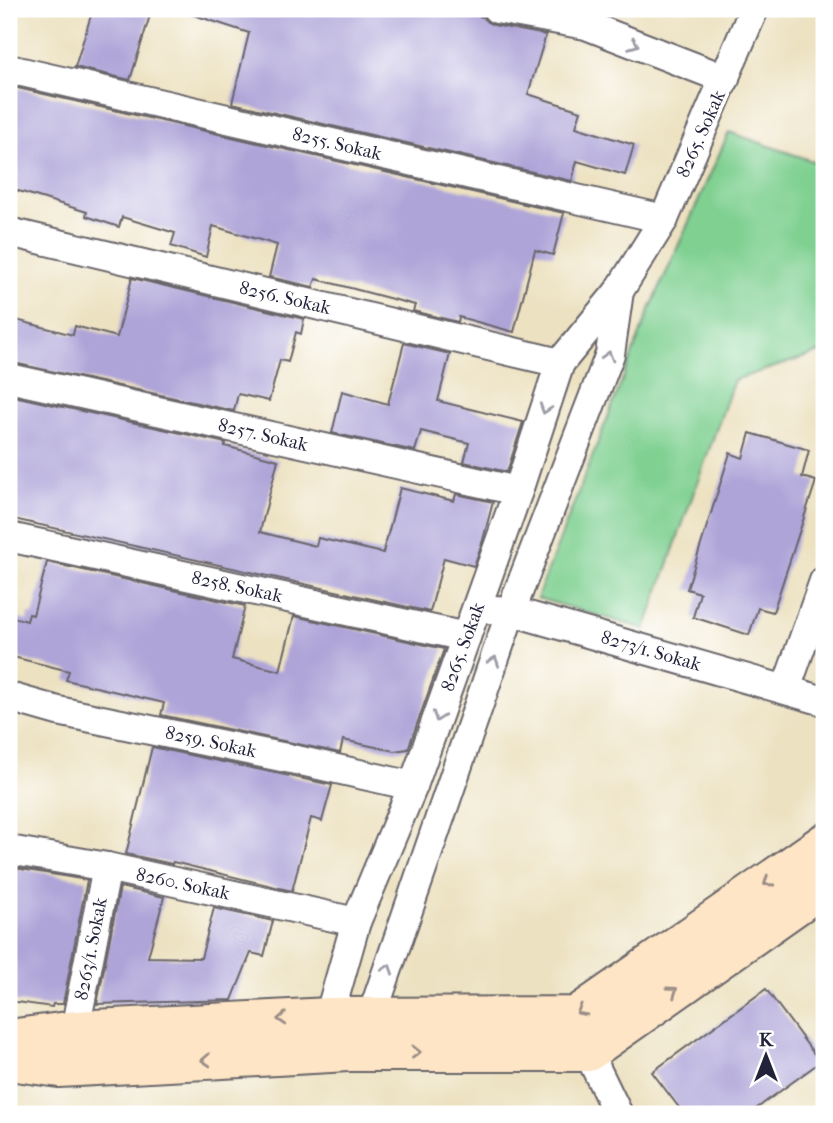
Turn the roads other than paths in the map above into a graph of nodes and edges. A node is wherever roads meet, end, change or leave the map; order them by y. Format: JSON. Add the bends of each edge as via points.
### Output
{"nodes":[{"id":1,"x":497,"y":9,"type":"edge"},
{"id":2,"x":754,"y":9,"type":"edge"},
{"id":3,"x":590,"y":17,"type":"edge"},
{"id":4,"x":9,"y":69,"type":"edge"},
{"id":5,"x":725,"y":79,"type":"junction"},
{"id":6,"x":664,"y":219,"type":"junction"},
{"id":7,"x":9,"y":232,"type":"edge"},
{"id":8,"x":619,"y":291,"type":"junction"},
{"id":9,"x":560,"y":363,"type":"junction"},
{"id":10,"x":9,"y":378,"type":"edge"},
{"id":11,"x":518,"y":491,"type":"junction"},
{"id":12,"x":9,"y":537,"type":"edge"},
{"id":13,"x":824,"y":581,"type":"edge"},
{"id":14,"x":477,"y":608,"type":"junction"},
{"id":15,"x":511,"y":611,"type":"junction"},
{"id":16,"x":466,"y":638,"type":"junction"},
{"id":17,"x":786,"y":689,"type":"junction"},
{"id":18,"x":9,"y":697,"type":"edge"},
{"id":19,"x":824,"y":701,"type":"edge"},
{"id":20,"x":413,"y":786,"type":"junction"},
{"id":21,"x":824,"y":843,"type":"edge"},
{"id":22,"x":9,"y":850,"type":"edge"},
{"id":23,"x":107,"y":867,"type":"junction"},
{"id":24,"x":824,"y":886,"type":"edge"},
{"id":25,"x":356,"y":922,"type":"junction"},
{"id":26,"x":329,"y":1017,"type":"junction"},
{"id":27,"x":371,"y":1017,"type":"junction"},
{"id":28,"x":75,"y":1030,"type":"junction"},
{"id":29,"x":9,"y":1039,"type":"edge"},
{"id":30,"x":348,"y":1052,"type":"junction"},
{"id":31,"x":587,"y":1052,"type":"junction"},
{"id":32,"x":9,"y":1060,"type":"edge"},
{"id":33,"x":618,"y":1114,"type":"edge"}],
"edges":[{"from":1,"to":3,"type":"street"},
{"from":2,"to":5,"type":"street","name":"8265. Sokak"},
{"from":3,"to":5,"type":"street","one_way":true},
{"from":4,"to":6,"type":"street","name":"8255. Sokak"},
{"from":5,"to":6,"type":"street","name":"8265. Sokak"},
{"from":6,"to":8,"type":"street","name":"8265. Sokak"},
{"from":7,"to":9,"type":"street","name":"8256. Sokak"},
{"from":8,"to":9,"type":"street","name":"8265. Sokak"},
{"from":15,"to":8,"type":"street","name":"8265. Sokak","one_way":true,"via":[[610,354]]},
{"from":9,"to":11,"type":"street","name":"8265. Sokak","one_way":true},
{"from":10,"to":11,"type":"street","name":"8257. Sokak"},
{"from":11,"to":14,"type":"street","name":"8265. Sokak"},
{"from":12,"to":16,"type":"street","name":"8258. Sokak"},
{"from":13,"to":17,"type":"street"},
{"from":14,"to":15,"type":"street","name":"8273/1. Sokak"},
{"from":14,"to":16,"type":"street","name":"8265. Sokak"},
{"from":15,"to":17,"type":"street","name":"8273/1. Sokak"},
{"from":27,"to":15,"type":"street","name":"8265. Sokak","one_way":true},
{"from":16,"to":20,"type":"street","name":"8265. Sokak","one_way":true},
{"from":17,"to":19,"type":"street","name":"8273/1. Sokak"},
{"from":18,"to":20,"type":"street","name":"8259. Sokak"},
{"from":20,"to":25,"type":"street","name":"8265. Sokak"},
{"from":21,"to":27,"type":"street","one_way":true,"via":[[576,1016]]},
{"from":22,"to":23,"type":"street","name":"8260. Sokak"},
{"from":23,"to":25,"type":"street","name":"8260. Sokak"},
{"from":23,"to":28,"type":"street","name":"8263/1. Sokak"},
{"from":31,"to":24,"type":"street","one_way":true},
{"from":25,"to":26,"type":"street","name":"8265. Sokak"},
{"from":26,"to":27,"type":"street"},
{"from":26,"to":28,"type":"street","one_way":true},
{"from":26,"to":30,"type":"street"},
{"from":27,"to":30,"type":"street","name":"8265. Sokak"},
{"from":28,"to":29,"type":"street"},
{"from":30,"to":31,"type":"street","one_way":true},
{"from":30,"to":32,"type":"street","one_way":true,"via":[[59,1068]]},
{"from":31,"to":33,"type":"street"}]}
